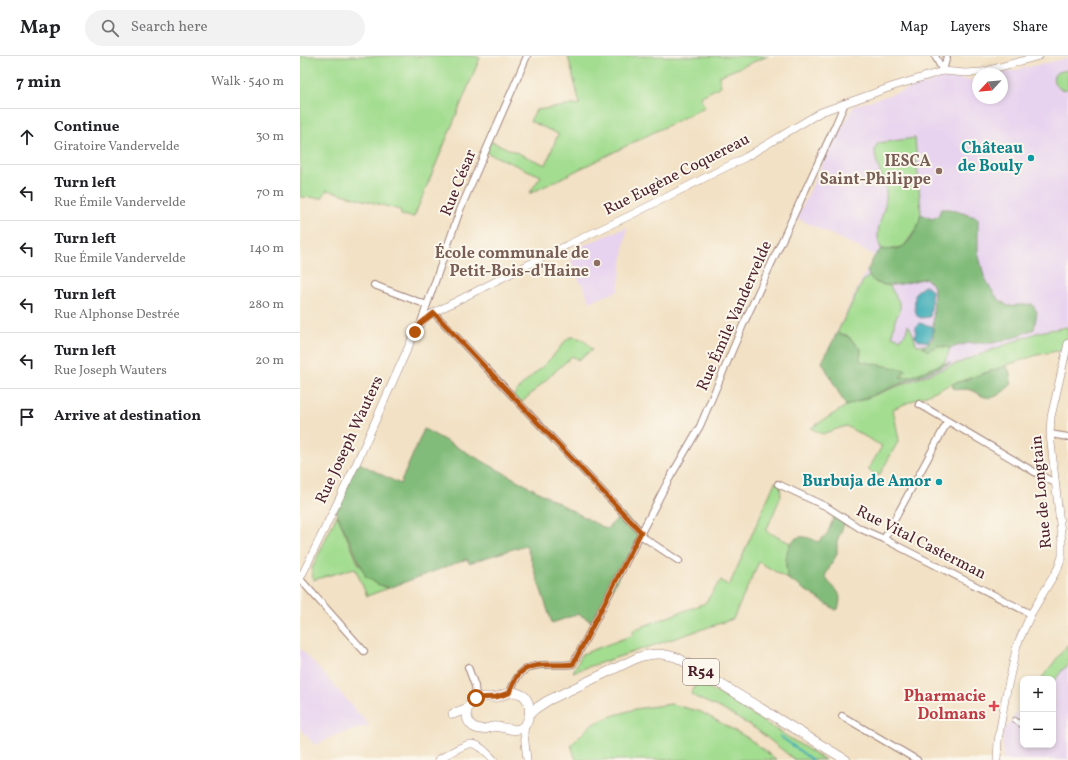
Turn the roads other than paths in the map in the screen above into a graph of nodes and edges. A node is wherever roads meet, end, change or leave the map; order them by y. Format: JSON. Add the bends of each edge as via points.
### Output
{"nodes":[{"id":1,"x":527,"y":56,"type":"edge"},
{"id":2,"x":935,"y":56,"type":"edge"},
{"id":3,"x":947,"y":56,"type":"edge"},
{"id":4,"x":1038,"y":56,"type":"edge"},
{"id":5,"x":943,"y":71,"type":"junction"},
{"id":6,"x":845,"y":103,"type":"junction"},
{"id":7,"x":374,"y":285,"type":"dead end"},
{"id":8,"x":427,"y":305,"type":"junction"},
{"id":9,"x":431,"y":314,"type":"junction"},
{"id":10,"x":421,"y":323,"type":"junction"},
{"id":11,"x":1068,"y":344,"type":"edge"},
{"id":12,"x":918,"y":404,"type":"dead end"},
{"id":13,"x":948,"y":421,"type":"junction"},
{"id":14,"x":1050,"y":434,"type":"junction"},
{"id":15,"x":1068,"y":437,"type":"edge"},
{"id":16,"x":1055,"y":482,"type":"junction"},
{"id":17,"x":778,"y":484,"type":"dead end"},
{"id":18,"x":641,"y":534,"type":"junction"},
{"id":19,"x":884,"y":539,"type":"junction"},
{"id":20,"x":678,"y":561,"type":"dead end"},
{"id":21,"x":300,"y":579,"type":"edge"},
{"id":22,"x":1031,"y":614,"type":"junction"},
{"id":23,"x":364,"y":651,"type":"dead end"},
{"id":24,"x":468,"y":667,"type":"dead end"},
{"id":25,"x":515,"y":681,"type":"junction"},
{"id":26,"x":509,"y":693,"type":"junction"},
{"id":27,"x":523,"y":697,"type":"junction"},
{"id":28,"x":480,"y":698,"type":"junction"},
{"id":29,"x":547,"y":701,"type":"junction"},
{"id":30,"x":468,"y":708,"type":"junction"},
{"id":31,"x":453,"y":714,"type":"dead end"},
{"id":32,"x":529,"y":714,"type":"junction"},
{"id":33,"x":842,"y":716,"type":"dead end"},
{"id":34,"x":1015,"y":720,"type":"dead end"},
{"id":35,"x":525,"y":724,"type":"junction"},
{"id":36,"x":1020,"y":724,"type":"edge"},
{"id":37,"x":510,"y":729,"type":"junction"},
{"id":38,"x":524,"y":743,"type":"junction"},
{"id":39,"x":438,"y":760,"type":"edge"},
{"id":40,"x":494,"y":760,"type":"edge"},
{"id":41,"x":527,"y":760,"type":"edge"},
{"id":42,"x":846,"y":760,"type":"edge"},
{"id":43,"x":917,"y":760,"type":"edge"},
{"id":44,"x":998,"y":760,"type":"edge"}],
"edges":[{"from":1,"to":8,"type":"street","name":"Rue César","via":[[460,210]]},
{"from":2,"to":5,"type":"street"},
{"from":3,"to":5,"type":"street"},
{"from":4,"to":5,"type":"street","via":[[982,72]]},
{"from":5,"to":6,"type":"street","name":"Rue Eugène Coquereau"},
{"from":6,"to":9,"type":"street","name":"Rue Eugène Coquereau","via":[[821,112],[746,157]]},
{"from":6,"to":18,"type":"street","name":"Rue Émile Vandervelde","via":[[735,343],[704,418]]},
{"from":7,"to":8,"type":"street"},
{"from":8,"to":10,"type":"street","name":"Rue César"},
{"from":9,"to":10,"type":"street","name":"Rue Joseph Wauters"},
{"from":9,"to":18,"type":"street"},
{"from":10,"to":21,"type":"street","name":"Rue Joseph Wauters"},
{"from":11,"to":14,"type":"street","name":"Rue de Longtain","via":[[1051,417]]},
{"from":12,"to":13,"type":"street"},
{"from":13,"to":16,"type":"street"},
{"from":13,"to":19,"type":"street"},
{"from":14,"to":15,"type":"street"},
{"from":14,"to":16,"type":"street","name":"Rue de Longtain"},
{"from":16,"to":22,"type":"street","name":"Rue de Longtain","via":[[1062,556],[1058,568]]},
{"from":17,"to":19,"type":"street","name":"Rue Vital Casterman","via":[[827,507],[860,529]]},
{"from":18,"to":20,"type":"street"},
{"from":18,"to":25,"type":"street","name":"Rue Émile Vandervelde","via":[[573,664],[545,664],[533,667],[525,670]]},
{"from":19,"to":22,"type":"street","name":"Rue Vital Casterman"},
{"from":21,"to":23,"type":"street"},
{"from":22,"to":44,"type":"street","name":"Rue de Longtain","via":[[1020,636],[1012,662],[1000,730]]},
{"from":24,"to":28,"type":"street"},
{"from":25,"to":26,"type":"street","name":"Rue Émile Vandervelde"},
{"from":25,"to":27,"type":"street"},
{"from":26,"to":27,"type":"main road","number":"R54","via":[[514,692]]},
{"from":26,"to":28,"type":"main road","number":"R54"},
{"from":27,"to":29,"type":"main road","number":"R54","via":[[534,702]]},
{"from":27,"to":32,"type":"main road","via":[[530,706]]},
{"from":28,"to":30,"type":"main road","via":[[468,705]]},
{"from":29,"to":32,"type":"main road","number":"R54"},
{"from":29,"to":42,"type":"main road","number":"R54","via":[[639,657],[663,653],[678,658]]},
{"from":30,"to":31,"type":"main road"},
{"from":30,"to":37,"type":"main road","via":[[468,721],[474,727],[480,729],[496,726]]},
{"from":32,"to":35,"type":"main road"},
{"from":33,"to":43,"type":"street"},
{"from":34,"to":36,"type":"street"},
{"from":35,"to":37,"type":"main road","via":[[520,729]]},
{"from":35,"to":38,"type":"street"},
{"from":37,"to":38,"type":"street"},
{"from":38,"to":41,"type":"street"},
{"from":39,"to":40,"type":"street","via":[[464,745],[472,744]]}]}
